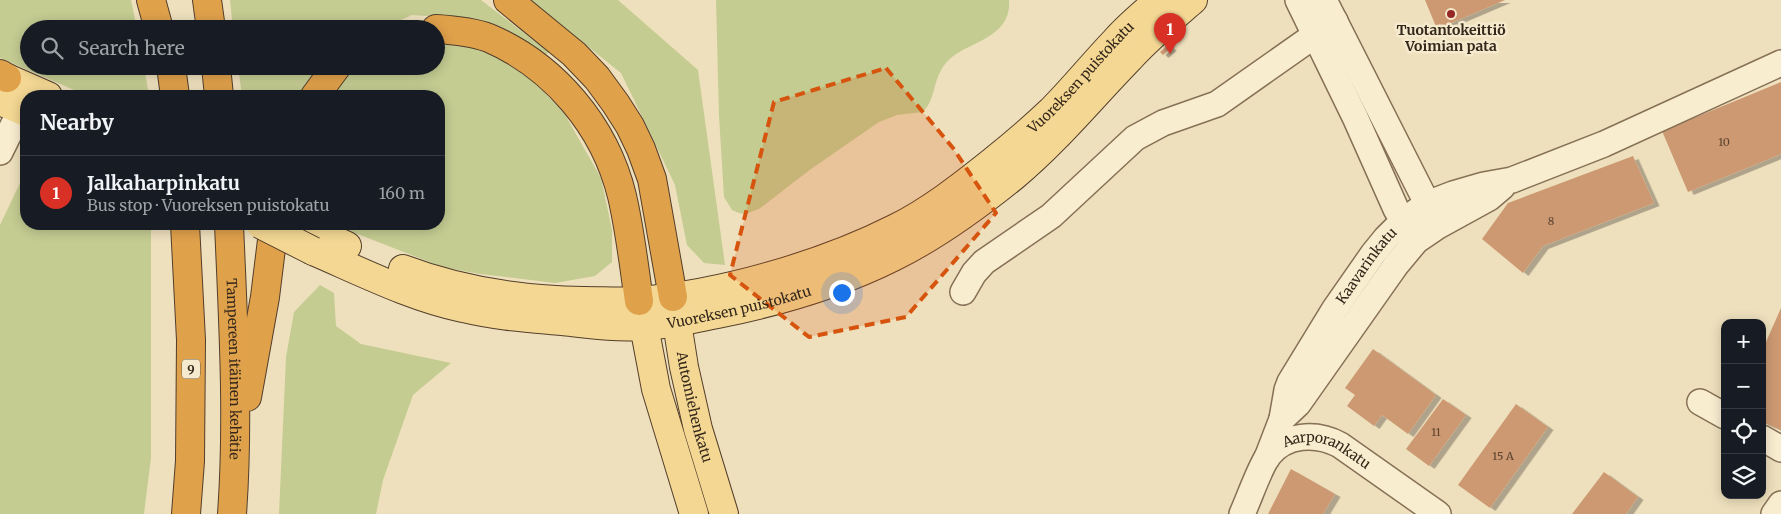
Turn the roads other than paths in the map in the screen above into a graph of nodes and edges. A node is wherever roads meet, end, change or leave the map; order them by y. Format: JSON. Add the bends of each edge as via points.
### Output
{"nodes":[{"id":1,"x":151,"y":0,"type":"edge"},
{"id":2,"x":162,"y":0,"type":"edge"},
{"id":3,"x":207,"y":0,"type":"edge"},
{"id":4,"x":508,"y":0,"type":"edge"},
{"id":5,"x":1159,"y":0,"type":"edge"},
{"id":6,"x":1192,"y":0,"type":"edge"},
{"id":7,"x":1298,"y":0,"type":"edge"},
{"id":8,"x":1325,"y":18,"type":"edge"},
{"id":9,"x":157,"y":20,"type":"edge"},
{"id":10,"x":165,"y":20,"type":"edge"},
{"id":11,"x":210,"y":20,"type":"edge"},
{"id":12,"x":445,"y":30,"type":"edge"},
{"id":13,"x":1781,"y":63,"type":"edge"},
{"id":14,"x":217,"y":75,"type":"edge"},
{"id":15,"x":330,"y":75,"type":"edge"},
{"id":16,"x":218,"y":90,"type":"edge"},
{"id":17,"x":319,"y":90,"type":"edge"},
{"id":18,"x":19,"y":95,"type":"edge"},
{"id":19,"x":0,"y":152,"type":"edge"},
{"id":20,"x":1433,"y":215,"type":"junction"},
{"id":21,"x":185,"y":230,"type":"edge"},
{"id":22,"x":229,"y":230,"type":"edge"},
{"id":23,"x":273,"y":230,"type":"edge"},
{"id":24,"x":284,"y":230,"type":"edge"},
{"id":25,"x":1410,"y":231,"type":"junction"},
{"id":26,"x":309,"y":236,"type":"edge"},
{"id":27,"x":962,"y":292,"type":"dead end"},
{"id":28,"x":675,"y":309,"type":"junction"},
{"id":29,"x":641,"y":314,"type":"junction"},
{"id":30,"x":1700,"y":402,"type":"dead end"},
{"id":31,"x":1721,"y":414,"type":"edge"},
{"id":32,"x":1766,"y":440,"type":"edge"},
{"id":33,"x":1781,"y":449,"type":"edge"},
{"id":34,"x":1267,"y":458,"type":"junction"},
{"id":35,"x":236,"y":460,"type":"junction"},
{"id":36,"x":1781,"y":504,"type":"edge"},
{"id":37,"x":186,"y":514,"type":"edge"},
{"id":38,"x":232,"y":514,"type":"edge"},
{"id":39,"x":694,"y":514,"type":"edge"},
{"id":40,"x":724,"y":514,"type":"edge"},
{"id":41,"x":1242,"y":514,"type":"edge"},
{"id":42,"x":1438,"y":514,"type":"edge"},
{"id":43,"x":1774,"y":514,"type":"edge"}],
"edges":[{"from":1,"to":9,"type":"highway"},
{"from":2,"to":10,"type":"highway"},
{"from":3,"to":11,"type":"highway"},
{"from":4,"to":28,"type":"highway","via":[[574,54],[597,78],[630,126],[652,179]]},
{"from":5,"to":28,"type":"main road","name":"Vuoreksen puistokatu","via":[[1120,35],[1021,139],[918,216],[856,246],[740,283]]},
{"from":6,"to":28,"type":"main road","name":"Vuoreksen puistokatu","via":[[1139,48],[1038,155],[937,232],[895,257],[794,296],[745,308]]},
{"from":7,"to":8,"type":"street"},
{"from":8,"to":20,"type":"street"},
{"from":8,"to":25,"type":"street","via":[[1355,117],[1396,209]]},
{"from":8,"to":27,"type":"street","via":[[1217,104],[1157,125],[1134,138],[1050,216],[984,262]]},
{"from":12,"to":29,"type":"highway","via":[[487,38],[523,56],[558,84],[595,130],[606,149],[619,187]]},
{"from":13,"to":20,"type":"street","name":"Kaavarinkatu","via":[[1604,144],[1512,180],[1489,198]]},
{"from":14,"to":16,"type":"highway"},
{"from":15,"to":17,"type":"highway"},
{"from":18,"to":19,"type":"street"},
{"from":20,"to":25,"type":"street","name":"Kaavarinkatu"},
{"from":21,"to":37,"type":"highway","number":"9","via":[[191,340]]},
{"from":22,"to":35,"type":"highway","name":"Tampereen itäinen kehätie"},
{"from":23,"to":35,"type":"highway","via":[[265,297]]},
{"from":24,"to":26,"type":"main road","name":"Vuoreksen puistokatu","bridge":true},
{"from":25,"to":34,"type":"street","name":"Kaavarinkatu","via":[[1391,273],[1298,404],[1282,419]]},
{"from":26,"to":29,"type":"main road","name":"Vuoreksen puistokatu","via":[[411,292],[462,308],[615,326]]},
{"from":28,"to":29,"type":"main road","name":"Vuoreksen puistokatu"},
{"from":28,"to":40,"type":"main road","name":"Automiehenkatu","via":[[698,429]]},
{"from":29,"to":39,"type":"main road","name":"Automiehenkatu","via":[[656,388]]},
{"from":30,"to":31,"type":"street"},
{"from":32,"to":33,"type":"street"},
{"from":34,"to":41,"type":"street","name":"Aarporankatu"},
{"from":34,"to":42,"type":"street","name":"Aarporankatu","via":[[1280,445],[1296,438],[1312,436],[1332,441]]},
{"from":35,"to":38,"type":"highway","name":"Tampereen itäinen kehätie"},
{"from":36,"to":43,"type":"street"}]}
